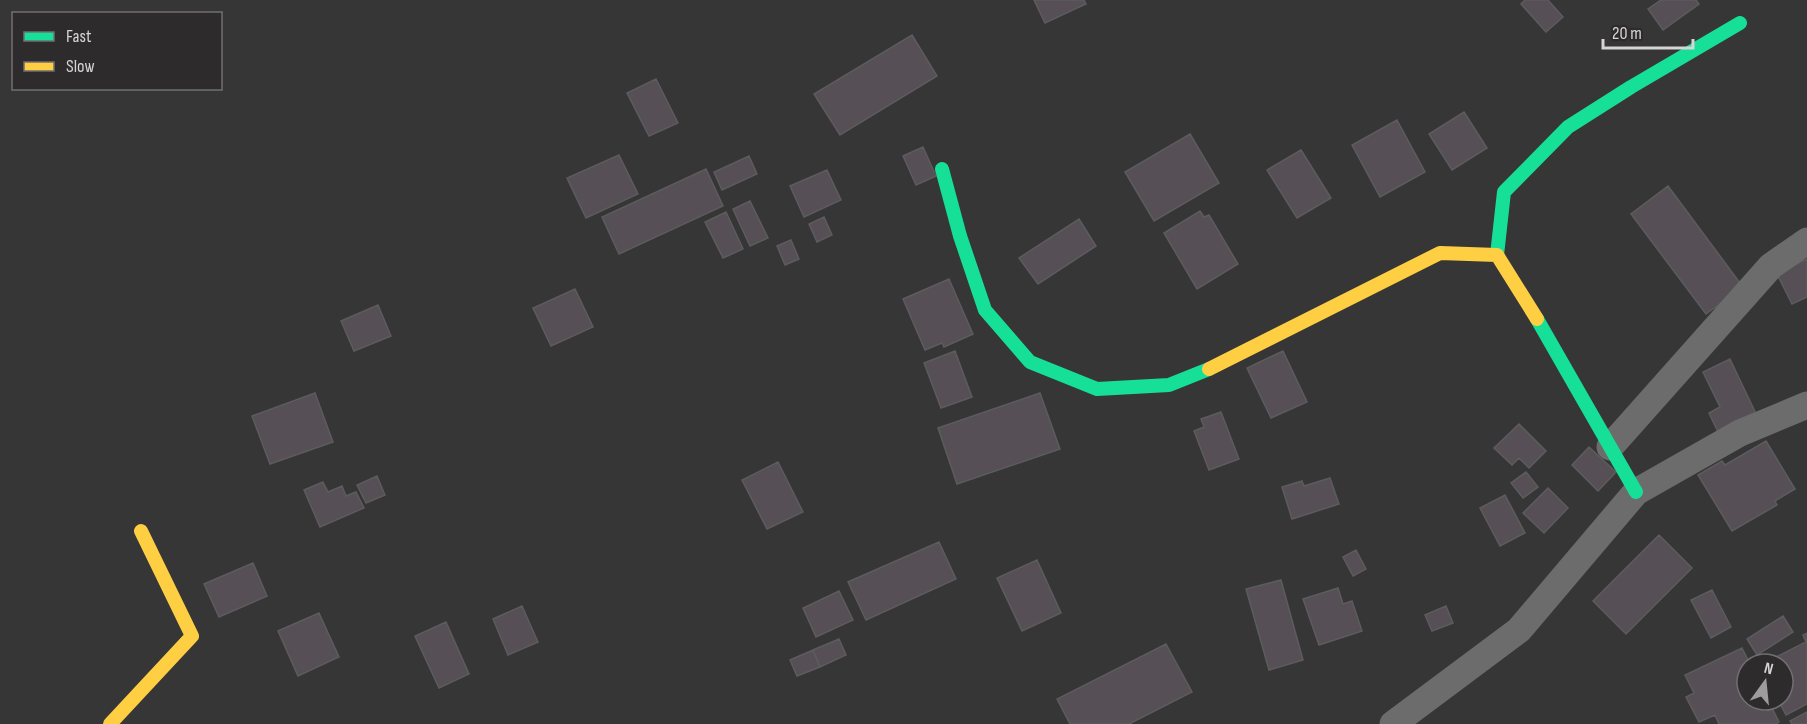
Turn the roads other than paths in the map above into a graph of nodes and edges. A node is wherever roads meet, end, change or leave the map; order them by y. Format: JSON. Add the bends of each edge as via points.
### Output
{"nodes":[{"id":1,"x":1740,"y":23,"type":"dead end"},
{"id":2,"x":942,"y":169,"type":"dead end"},
{"id":3,"x":1807,"y":241,"type":"edge"},
{"id":4,"x":1497,"y":255,"type":"junction"},
{"id":5,"x":1807,"y":405,"type":"edge"},
{"id":6,"x":1610,"y":447,"type":"junction"},
{"id":7,"x":1635,"y":492,"type":"junction"},
{"id":8,"x":141,"y":531,"type":"dead end"},
{"id":9,"x":110,"y":724,"type":"edge"},
{"id":10,"x":1393,"y":724,"type":"edge"}],
"edges":[{"from":1,"to":4,"type":"street","via":[[1568,128],[1504,192]]},
{"from":2,"to":4,"type":"street","via":[[985,310],[1030,362],[1097,390],[1169,385],[1214,367],[1440,254]]},
{"from":3,"to":6,"type":"street","via":[[1771,266]]},
{"from":4,"to":6,"type":"street"},
{"from":5,"to":7,"type":"street","via":[[1740,433]]},
{"from":6,"to":7,"type":"street"},
{"from":7,"to":10,"type":"street","via":[[1519,630]]},
{"from":8,"to":9,"type":"street","via":[[192,636]]}]}
